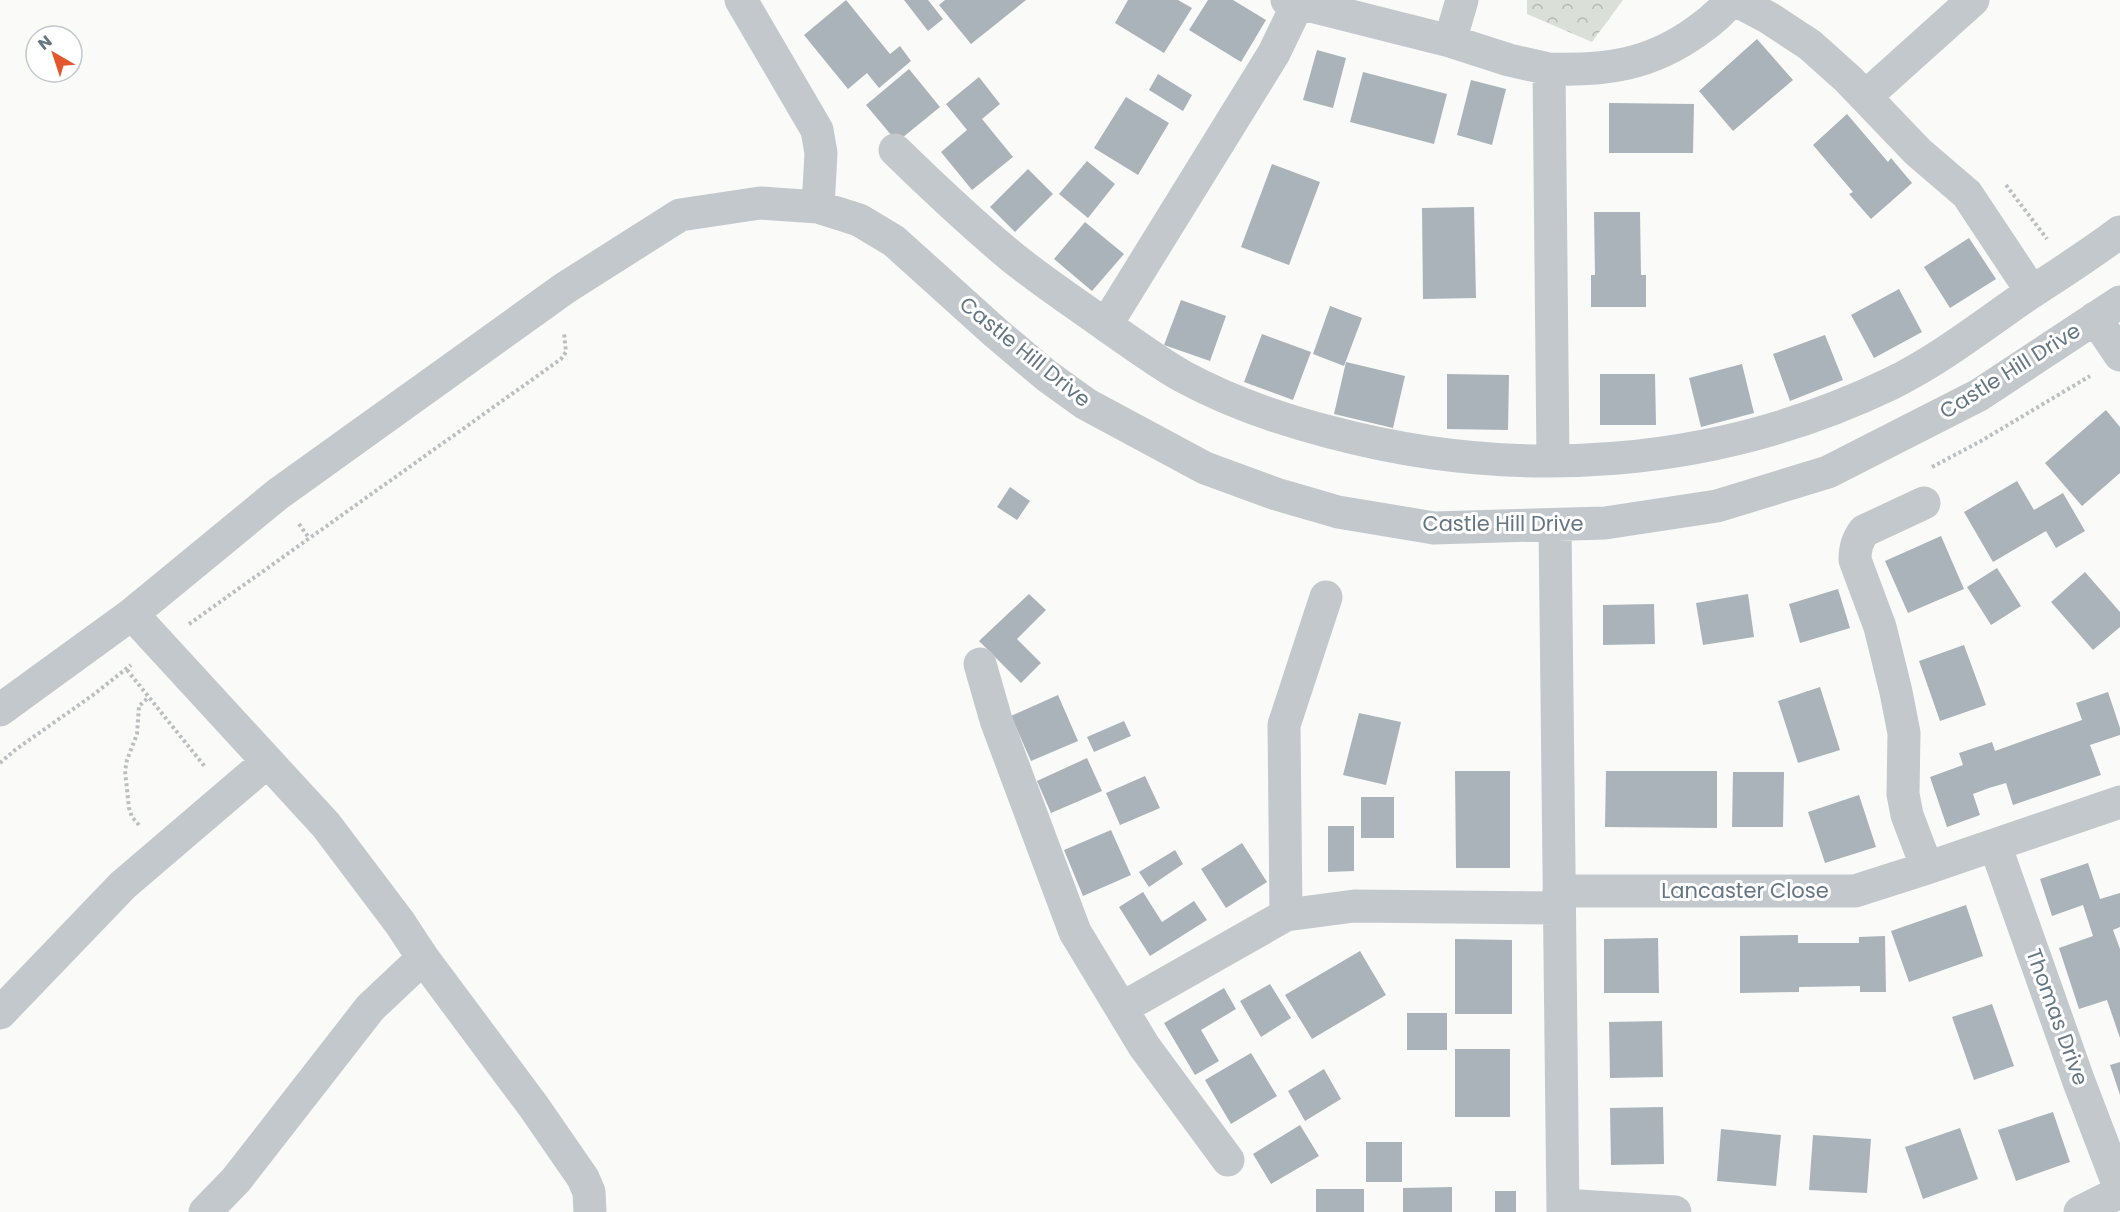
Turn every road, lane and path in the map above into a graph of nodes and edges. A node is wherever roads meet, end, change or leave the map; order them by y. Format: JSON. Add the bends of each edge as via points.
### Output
{"nodes":[{"id":1,"x":741,"y":0,"type":"edge"},
{"id":2,"x":1462,"y":0,"type":"edge"},
{"id":3,"x":1733,"y":0,"type":"edge"},
{"id":4,"x":1973,"y":0,"type":"edge"},
{"id":5,"x":1292,"y":2,"type":"edge"},
{"id":6,"x":1450,"y":41,"type":"junction"},
{"id":7,"x":1549,"y":69,"type":"junction"},
{"id":8,"x":1865,"y":97,"type":"junction"},
{"id":9,"x":895,"y":150,"type":"dead end"},
{"id":10,"x":818,"y":207,"type":"junction"},
{"id":11,"x":2120,"y":232,"type":"edge"},
{"id":12,"x":2032,"y":292,"type":"junction"},
{"id":13,"x":2108,"y":310,"type":"edge"},
{"id":14,"x":1106,"y":325,"type":"junction"},
{"id":15,"x":568,"y":326,"type":"dead end"},
{"id":16,"x":2120,"y":355,"type":"edge"},
{"id":17,"x":1553,"y":460,"type":"junction"},
{"id":18,"x":1929,"y":468,"type":"dead end"},
{"id":19,"x":1923,"y":503,"type":"dead end"},
{"id":20,"x":1556,"y":525,"type":"junction"},
{"id":21,"x":1326,"y":597,"type":"dead end"},
{"id":22,"x":132,"y":614,"type":"junction"},
{"id":23,"x":159,"y":644,"type":"junction"},
{"id":24,"x":980,"y":664,"type":"dead end"},
{"id":25,"x":127,"y":670,"type":"junction"},
{"id":26,"x":149,"y":698,"type":"junction"},
{"id":27,"x":0,"y":710,"type":"edge"},
{"id":28,"x":267,"y":762,"type":"junction"},
{"id":29,"x":0,"y":763,"type":"edge"},
{"id":30,"x":227,"y":795,"type":"junction"},
{"id":31,"x":2120,"y":802,"type":"edge"},
{"id":32,"x":1995,"y":845,"type":"junction"},
{"id":33,"x":160,"y":852,"type":"junction"},
{"id":34,"x":1927,"y":868,"type":"junction"},
{"id":35,"x":1559,"y":899,"type":"junction"},
{"id":36,"x":1286,"y":915,"type":"junction"},
{"id":37,"x":423,"y":958,"type":"junction"},
{"id":38,"x":1122,"y":1008,"type":"junction"},
{"id":39,"x":0,"y":1013,"type":"edge"},
{"id":40,"x":1228,"y":1160,"type":"dead end"},
{"id":41,"x":2120,"y":1190,"type":"edge"},
{"id":42,"x":1563,"y":1208,"type":"edge"},
{"id":43,"x":204,"y":1212,"type":"edge"},
{"id":44,"x":590,"y":1212,"type":"edge"},
{"id":45,"x":1675,"y":1212,"type":"edge"},
{"id":46,"x":2080,"y":1212,"type":"edge"}],
"edges":[{"from":1,"to":10,"type":"street","via":[[817,130],[821,153]]},
{"from":2,"to":6,"type":"street"},
{"from":3,"to":7,"type":"street","via":[[1689,37],[1649,58],[1614,67]]},
{"from":3,"to":8,"type":"street","via":[[1810,45]]},
{"from":4,"to":8,"type":"street"},
{"from":5,"to":6,"type":"street"},
{"from":5,"to":14,"type":"street","via":[[1274,53]]},
{"from":6,"to":7,"type":"street"},
{"from":7,"to":17,"type":"street"},
{"from":8,"to":12,"type":"street","via":[[1918,152],[1967,194]]},
{"from":9,"to":14,"type":"street","via":[[1012,257]]},
{"from":10,"to":20,"type":"street","name":"Castle Hill Drive","via":[[859,220],[894,241],[1047,376],[1086,404],[1205,468],[1338,512],[1413,525]]},
{"from":10,"to":22,"type":"street","name":"Castle Hill Drive","via":[[760,203],[680,214],[565,288],[258,509]]},
{"from":11,"to":12,"type":"street"},
{"from":12,"to":17,"type":"street","via":[[1913,372],[1818,414],[1721,443],[1657,455]]},
{"from":13,"to":16,"type":"street"},
{"from":13,"to":20,"type":"street","name":"Castle Hill Drive","via":[[1979,395],[1828,472],[1717,506],[1605,523]]},
{"from":14,"to":17,"type":"street","via":[[1185,377],[1228,398],[1318,429],[1419,452]]},
{"from":15,"to":23,"type":"path","via":[[564,334],[566,352],[561,359]]},
{"from":16,"to":18,"type":"path"},
{"from":19,"to":34,"type":"street","via":[[1864,531],[1858,539],[1855,560],[1880,627],[1896,692],[1904,733],[1903,794]]},
{"from":20,"to":35,"type":"street"},
{"from":21,"to":36,"type":"street","via":[[1284,725]]},
{"from":22,"to":23,"type":"street"},
{"from":22,"to":27,"type":"street","name":"Castle Hill Drive"},
{"from":23,"to":25,"type":"path"},
{"from":23,"to":28,"type":"street"},
{"from":24,"to":38,"type":"street","via":[[996,720],[1075,932]]},
{"from":25,"to":26,"type":"path"},
{"from":25,"to":29,"type":"path"},
{"from":26,"to":30,"type":"path"},
{"from":26,"to":33,"type":"path","via":[[139,706],[125,771],[131,814]]},
{"from":28,"to":30,"type":"street"},
{"from":28,"to":37,"type":"street","via":[[326,825]]},
{"from":30,"to":33,"type":"street"},
{"from":31,"to":32,"type":"street","name":"Lancaster Close"},
{"from":32,"to":34,"type":"street","name":"Lancaster Close"},
{"from":32,"to":41,"type":"street","name":"Thomas Drive"},
{"from":33,"to":39,"type":"street"},
{"from":34,"to":35,"type":"street","name":"Lancaster Close","via":[[1855,891]]},
{"from":35,"to":36,"type":"street","name":"Lancaster Close","via":[[1354,906]]},
{"from":35,"to":42,"type":"street"},
{"from":36,"to":38,"type":"street"},
{"from":37,"to":43,"type":"street","via":[[370,1008],[236,1180]]},
{"from":37,"to":44,"type":"street","via":[[583,1178],[590,1192]]},
{"from":38,"to":40,"type":"street","via":[[1144,1046]]},
{"from":41,"to":46,"type":"street","name":"Thomas Drive"},
{"from":42,"to":45,"type":"street"}]}
